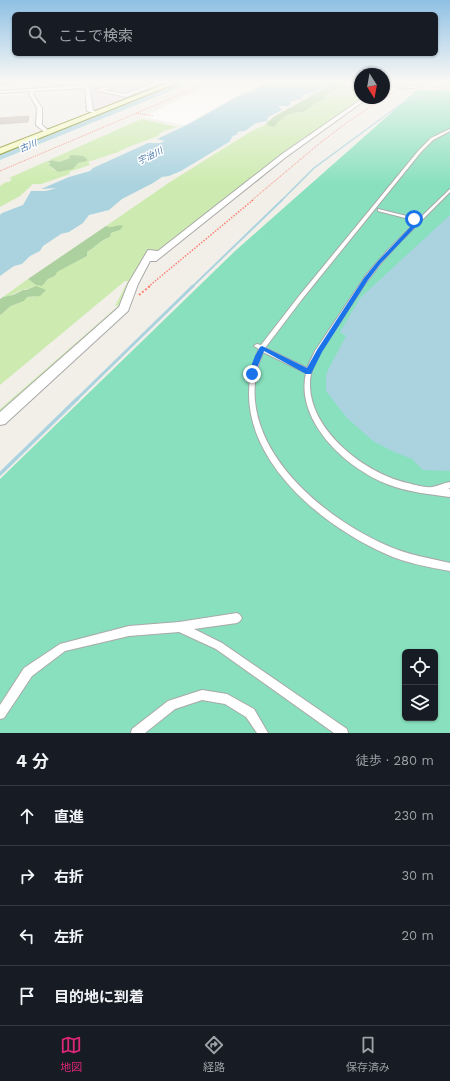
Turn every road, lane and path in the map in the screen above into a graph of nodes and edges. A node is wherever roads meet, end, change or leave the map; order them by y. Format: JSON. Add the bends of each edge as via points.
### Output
{"nodes":[{"id":1,"x":40,"y":116,"type":"edge"},
{"id":2,"x":87,"y":116,"type":"edge"},
{"id":3,"x":128,"y":116,"type":"edge"},
{"id":4,"x":339,"y":116,"type":"edge"},
{"id":5,"x":356,"y":116,"type":"edge"},
{"id":6,"x":450,"y":130,"type":"edge"},
{"id":7,"x":48,"y":132,"type":"junction"},
{"id":8,"x":0,"y":151,"type":"edge"},
{"id":9,"x":0,"y":171,"type":"edge"},
{"id":10,"x":450,"y":190,"type":"edge"},
{"id":11,"x":379,"y":210,"type":"dead end"},
{"id":12,"x":419,"y":220,"type":"junction"},
{"id":13,"x":140,"y":295,"type":"dead end"},
{"id":14,"x":260,"y":347,"type":"junction"},
{"id":15,"x":308,"y":372,"type":"junction"},
{"id":16,"x":0,"y":420,"type":"edge"},
{"id":17,"x":450,"y":485,"type":"edge"},
{"id":18,"x":429,"y":491,"type":"junction"},
{"id":19,"x":450,"y":493,"type":"edge"},
{"id":20,"x":450,"y":567,"type":"edge"},
{"id":21,"x":237,"y":618,"type":"dead end"},
{"id":22,"x":179,"y":627,"type":"junction"},
{"id":23,"x":0,"y":714,"type":"edge"},
{"id":24,"x":136,"y":733,"type":"edge"},
{"id":25,"x":263,"y":733,"type":"edge"},
{"id":26,"x":343,"y":733,"type":"edge"}],
"edges":[{"from":1,"to":7,"type":"street","via":[[38,125]]},
{"from":2,"to":7,"type":"street"},
{"from":3,"to":9,"type":"path"},
{"from":4,"to":16,"type":"street","via":[[299,143],[153,258],[156,253],[151,252],[133,284],[124,309]]},
{"from":5,"to":13,"type":"path","via":[[320,143]]},
{"from":6,"to":14,"type":"lane","via":[[438,135],[420,151]]},
{"from":7,"to":8,"type":"street"},
{"from":10,"to":12,"type":"lane"},
{"from":11,"to":12,"type":"lane"},
{"from":12,"to":15,"type":"lane","via":[[366,279]]},
{"from":14,"to":15,"type":"lane"},
{"from":14,"to":20,"type":"lane","via":[[252,374],[251,396],[255,418],[263,441],[276,464],[294,486],[346,527],[381,548]]},
{"from":15,"to":18,"type":"lane","via":[[307,391],[314,416],[332,441],[351,460],[374,475],[396,484]]},
{"from":17,"to":18,"type":"lane"},
{"from":18,"to":19,"type":"lane"},
{"from":21,"to":22,"type":"lane"},
{"from":22,"to":23,"type":"lane","via":[[129,630],[63,647],[28,672]]},
{"from":22,"to":26,"type":"lane","via":[[219,646]]},
{"from":24,"to":25,"type":"lane","via":[[172,705],[202,695],[227,700],[250,712]]}]}
